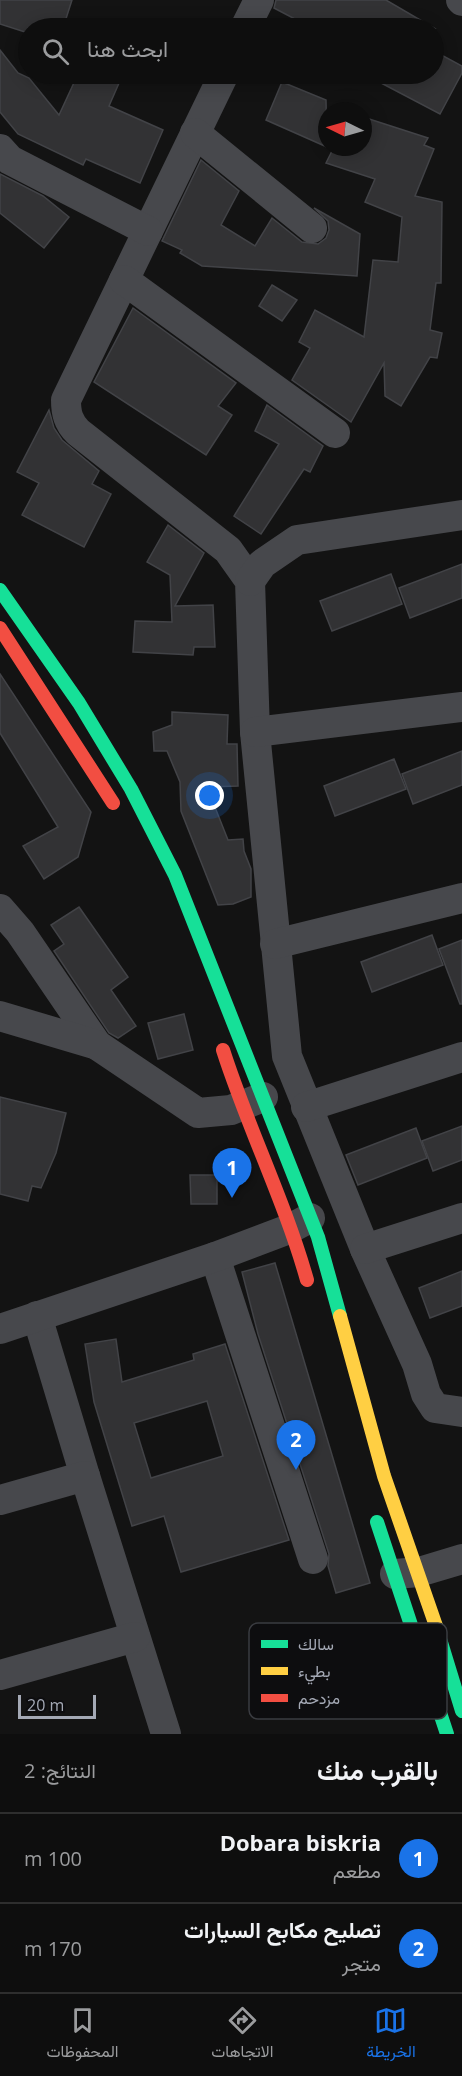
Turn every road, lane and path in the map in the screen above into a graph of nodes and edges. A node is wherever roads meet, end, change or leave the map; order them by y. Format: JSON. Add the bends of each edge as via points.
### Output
{"nodes":[{"id":1,"x":259,"y":0,"type":"edge"},
{"id":2,"x":250,"y":18,"type":"edge"},
{"id":3,"x":219,"y":84,"type":"edge"},
{"id":4,"x":195,"y":134,"type":"junction"},
{"id":5,"x":0,"y":149,"type":"edge"},
{"id":6,"x":312,"y":228,"type":"dead end"},
{"id":7,"x":148,"y":231,"type":"junction"},
{"id":8,"x":124,"y":280,"type":"junction"},
{"id":9,"x":335,"y":433,"type":"dead end"},
{"id":10,"x":462,"y":515,"type":"edge"},
{"id":11,"x":250,"y":580,"type":"junction"},
{"id":12,"x":0,"y":590,"type":"edge"},
{"id":13,"x":0,"y":628,"type":"edge"},
{"id":14,"x":462,"y":707,"type":"edge"},
{"id":15,"x":255,"y":732,"type":"junction"},
{"id":16,"x":122,"y":819,"type":"dead end"},
{"id":17,"x":462,"y":898,"type":"edge"},
{"id":18,"x":0,"y":909,"type":"edge"},
{"id":19,"x":275,"y":944,"type":"junction"},
{"id":20,"x":0,"y":1016,"type":"edge"},
{"id":21,"x":217,"y":1033,"type":"dead end"},
{"id":22,"x":97,"y":1046,"type":"junction"},
{"id":23,"x":287,"y":1056,"type":"junction"},
{"id":24,"x":462,"y":1057,"type":"edge"},
{"id":25,"x":242,"y":1071,"type":"junction"},
{"id":26,"x":252,"y":1101,"type":"junction"},
{"id":27,"x":306,"y":1107,"type":"junction"},
{"id":28,"x":462,"y":1218,"type":"edge"},
{"id":29,"x":299,"y":1224,"type":"junction"},
{"id":30,"x":365,"y":1249,"type":"junction"},
{"id":31,"x":215,"y":1257,"type":"junction"},
{"id":32,"x":310,"y":1293,"type":"dead end"},
{"id":33,"x":37,"y":1316,"type":"junction"},
{"id":34,"x":0,"y":1329,"type":"edge"},
{"id":35,"x":462,"y":1412,"type":"edge"},
{"id":36,"x":85,"y":1476,"type":"junction"},
{"id":37,"x":0,"y":1500,"type":"edge"},
{"id":38,"x":372,"y":1507,"type":"dead end"},
{"id":39,"x":313,"y":1559,"type":"dead end"},
{"id":40,"x":462,"y":1559,"type":"edge"},
{"id":41,"x":407,"y":1573,"type":"junction"},
{"id":42,"x":419,"y":1623,"type":"edge"},
{"id":43,"x":427,"y":1623,"type":"edge"},
{"id":44,"x":135,"y":1637,"type":"junction"},
{"id":45,"x":447,"y":1673,"type":"edge"},
{"id":46,"x":0,"y":1675,"type":"edge"},
{"id":47,"x":462,"y":1711,"type":"edge"},
{"id":48,"x":443,"y":1719,"type":"edge"},
{"id":49,"x":166,"y":1734,"type":"edge"},
{"id":50,"x":447,"y":1734,"type":"edge"}],
"edges":[{"from":1,"to":2,"type":"street"},
{"from":3,"to":4,"type":"street"},
{"from":4,"to":6,"type":"street"},
{"from":4,"to":7,"type":"street"},
{"from":5,"to":7,"type":"street","via":[[10,160]]},
{"from":7,"to":8,"type":"street"},
{"from":8,"to":9,"type":"street"},
{"from":8,"to":11,"type":"street","via":[[66,400],[71,424],[228,550]]},
{"from":10,"to":11,"type":"street","via":[[297,540],[262,564]]},
{"from":11,"to":15,"type":"street"},
{"from":12,"to":25,"type":"main road","via":[[79,703],[131,789],[175,875]]},
{"from":13,"to":16,"type":"main road"},
{"from":14,"to":15,"type":"street"},
{"from":15,"to":19,"type":"street"},
{"from":17,"to":19,"type":"street"},
{"from":18,"to":22,"type":"street"},
{"from":19,"to":23,"type":"street"},
{"from":20,"to":22,"type":"street"},
{"from":21,"to":25,"type":"main road"},
{"from":22,"to":26,"type":"street","via":[[198,1113],[215,1113]]},
{"from":23,"to":25,"type":"street"},
{"from":23,"to":27,"type":"street"},
{"from":24,"to":27,"type":"street"},
{"from":25,"to":26,"type":"main road"},
{"from":25,"to":26,"type":"main road"},
{"from":26,"to":29,"type":"main road"},
{"from":26,"to":29,"type":"main road"},
{"from":27,"to":30,"type":"street"},
{"from":28,"to":30,"type":"street"},
{"from":29,"to":31,"type":"street"},
{"from":29,"to":32,"type":"main road","via":[[298,1248]]},
{"from":29,"to":41,"type":"main road","via":[[318,1237]]},
{"from":30,"to":35,"type":"street","via":[[417,1364],[426,1394],[435,1408]]},
{"from":31,"to":33,"type":"street"},
{"from":31,"to":39,"type":"street"},
{"from":33,"to":34,"type":"street"},
{"from":33,"to":36,"type":"street"},
{"from":36,"to":37,"type":"street"},
{"from":36,"to":44,"type":"street"},
{"from":38,"to":41,"type":"main road"},
{"from":40,"to":41,"type":"street"},
{"from":41,"to":42,"type":"main road"},
{"from":41,"to":43,"type":"main road"},
{"from":44,"to":46,"type":"street"},
{"from":44,"to":49,"type":"street"},
{"from":45,"to":47,"type":"main road"},
{"from":48,"to":50,"type":"main road"}]}
